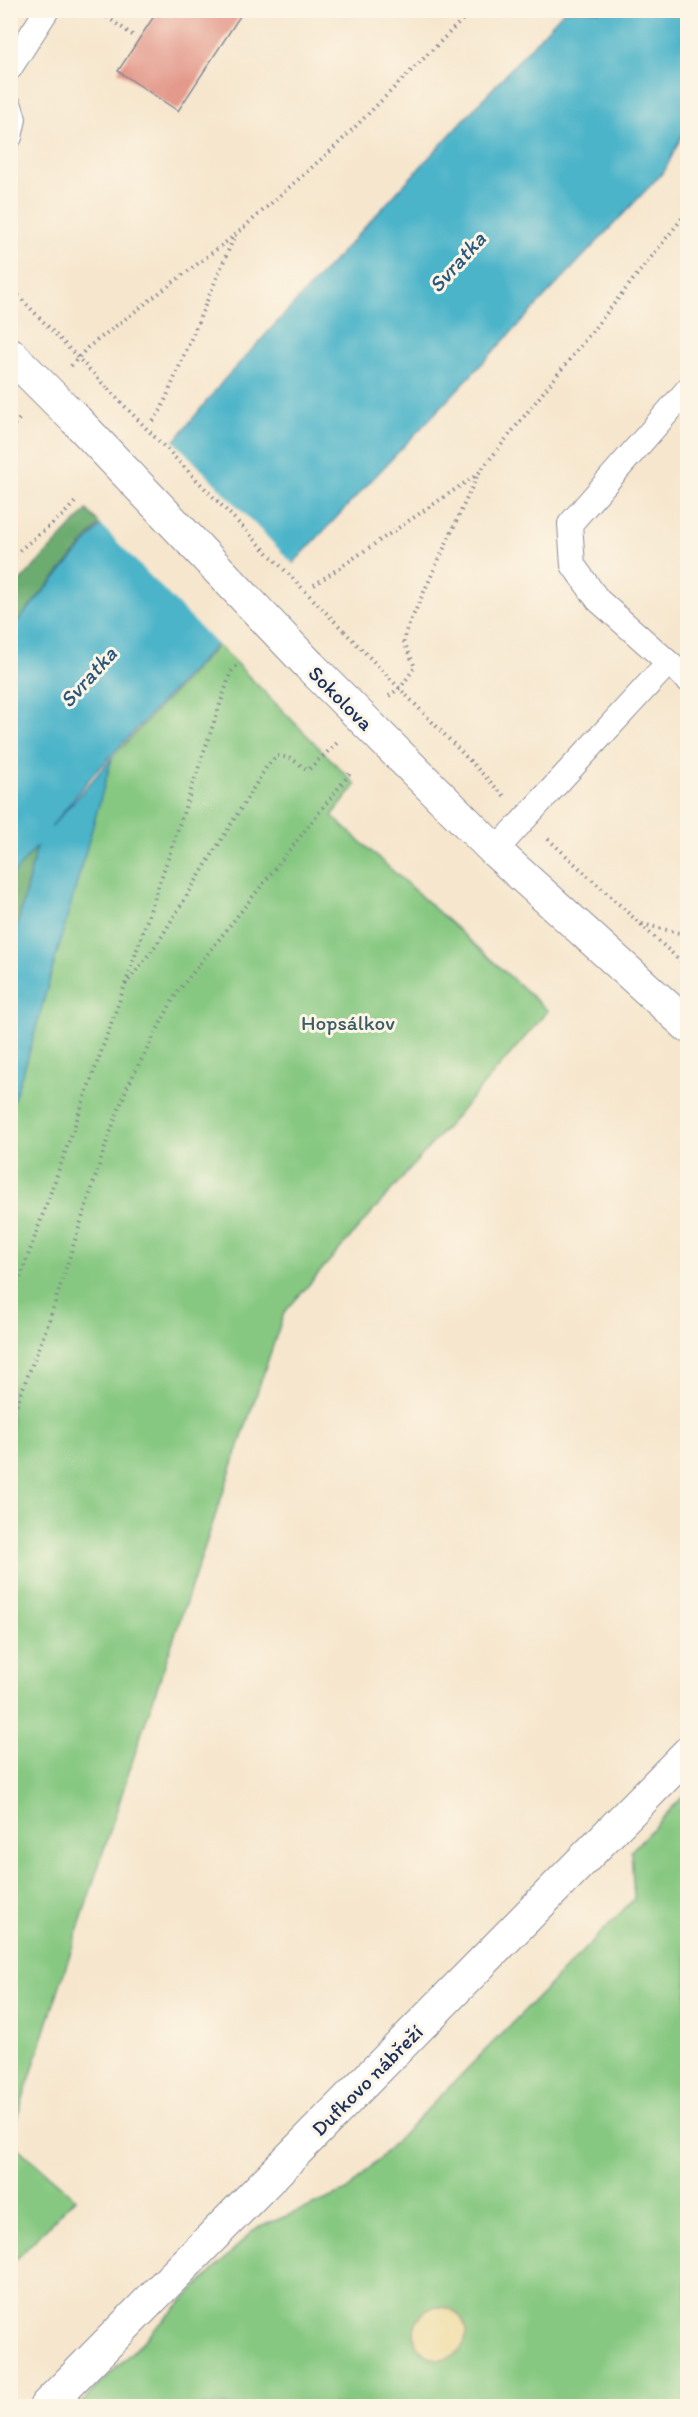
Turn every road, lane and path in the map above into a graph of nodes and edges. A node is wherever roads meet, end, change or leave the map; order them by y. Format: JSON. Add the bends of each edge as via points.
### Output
{"nodes":[{"id":1,"x":47,"y":10,"type":"edge"},
{"id":2,"x":97,"y":10,"type":"edge"},
{"id":3,"x":472,"y":10,"type":"edge"},
{"id":4,"x":134,"y":36,"type":"dead end"},
{"id":5,"x":10,"y":68,"type":"edge"},
{"id":6,"x":10,"y":106,"type":"edge"},
{"id":7,"x":10,"y":136,"type":"edge"},
{"id":8,"x":687,"y":211,"type":"edge"},
{"id":9,"x":234,"y":237,"type":"junction"},
{"id":10,"x":10,"y":287,"type":"edge"},
{"id":11,"x":10,"y":354,"type":"edge"},
{"id":12,"x":78,"y":358,"type":"junction"},
{"id":13,"x":687,"y":389,"type":"edge"},
{"id":14,"x":153,"y":421,"type":"dead end"},
{"id":15,"x":14,"y":424,"type":"dead end"},
{"id":16,"x":10,"y":429,"type":"edge"},
{"id":17,"x":478,"y":474,"type":"junction"},
{"id":18,"x":77,"y":500,"type":"dead end"},
{"id":19,"x":10,"y":558,"type":"edge"},
{"id":20,"x":314,"y":585,"type":"dead end"},
{"id":21,"x":668,"y":663,"type":"junction"},
{"id":22,"x":237,"y":664,"type":"dead end"},
{"id":23,"x":687,"y":680,"type":"edge"},
{"id":24,"x":330,"y":751,"type":"dead end"},
{"id":25,"x":351,"y":772,"type":"dead end"},
{"id":26,"x":495,"y":851,"type":"junction"},
{"id":27,"x":639,"y":923,"type":"dead end"},
{"id":28,"x":687,"y":935,"type":"edge"},
{"id":29,"x":125,"y":986,"type":"junction"},
{"id":30,"x":687,"y":1026,"type":"edge"},
{"id":31,"x":10,"y":1306,"type":"edge"},
{"id":32,"x":10,"y":1421,"type":"edge"},
{"id":33,"x":687,"y":1753,"type":"edge"},
{"id":34,"x":46,"y":2406,"type":"edge"}],
"edges":[{"from":1,"to":5,"type":"lane"},
{"from":2,"to":4,"type":"path"},
{"from":3,"to":9,"type":"path","via":[[335,147]]},
{"from":6,"to":7,"type":"lane","via":[[14,119]]},
{"from":8,"to":17,"type":"path"},
{"from":9,"to":12,"type":"path"},
{"from":9,"to":14,"type":"path"},
{"from":10,"to":12,"type":"path"},
{"from":11,"to":26,"type":"street","name":"Sokolova","bridge":true,"via":[[309,665]]},
{"from":12,"to":17,"type":"path","bridge":true,"via":[[373,663],[401,687],[415,667],[404,642],[406,631]]},
{"from":13,"to":21,"type":"lane","via":[[570,524],[573,565],[598,600]]},
{"from":15,"to":16,"type":"path"},
{"from":17,"to":20,"type":"path"},
{"from":18,"to":19,"type":"path"},
{"from":21,"to":23,"type":"lane"},
{"from":21,"to":26,"type":"lane"},
{"from":22,"to":29,"type":"path","via":[[231,672]]},
{"from":24,"to":29,"type":"path","via":[[308,770],[290,758],[276,756],[267,766],[157,944]]},
{"from":25,"to":32,"type":"path","via":[[176,994],[151,1041],[127,1087],[48,1324]]},
{"from":26,"to":30,"type":"street","name":"Sokolova"},
{"from":27,"to":28,"type":"path"},
{"from":29,"to":31,"type":"path"},
{"from":33,"to":34,"type":"street","name":"Dufkovo nábřeží"}]}
